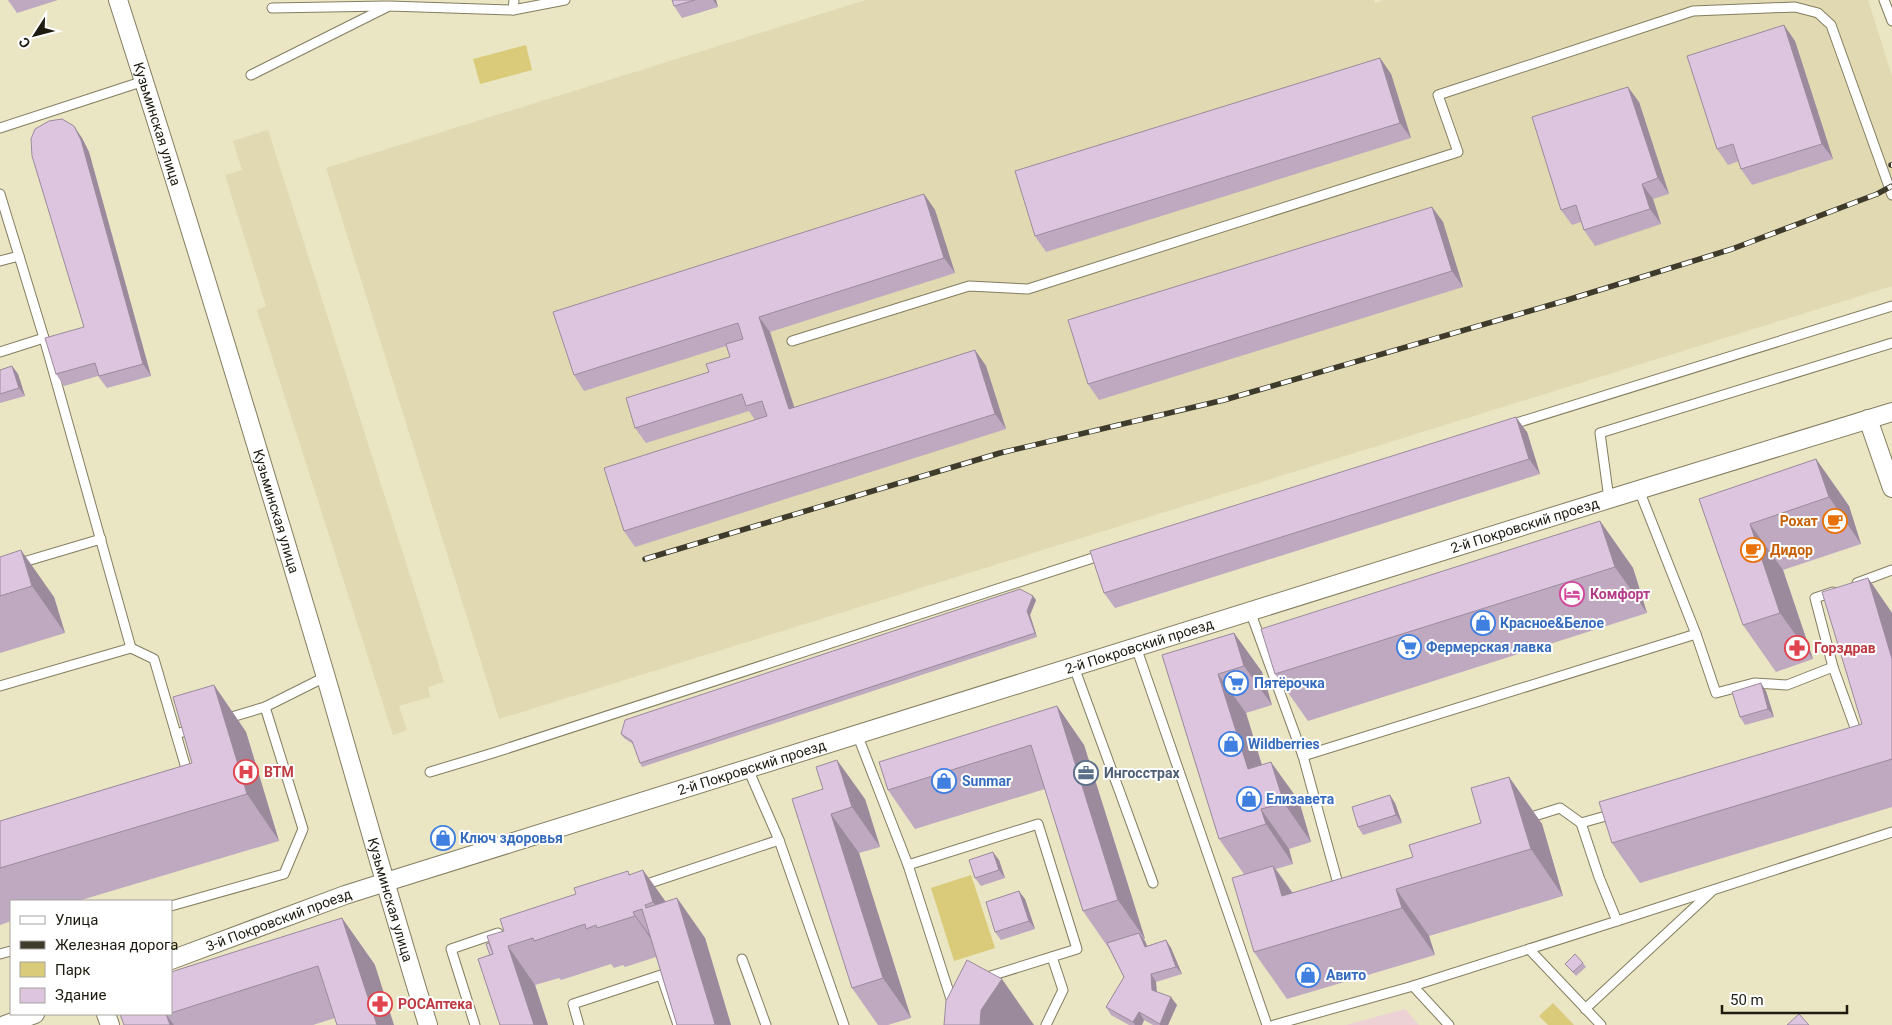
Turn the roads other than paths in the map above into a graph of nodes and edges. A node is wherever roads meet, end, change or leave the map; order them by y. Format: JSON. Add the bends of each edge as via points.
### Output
{"nodes":[{"id":1,"x":118,"y":0,"type":"edge"},
{"id":2,"x":565,"y":0,"type":"edge"},
{"id":3,"x":1884,"y":0,"type":"edge"},
{"id":4,"x":513,"y":5,"type":"edge"},
{"id":5,"x":388,"y":6,"type":"junction"},
{"id":6,"x":272,"y":8,"type":"dead end"},
{"id":7,"x":1892,"y":21,"type":"edge"},
{"id":8,"x":251,"y":75,"type":"dead end"},
{"id":9,"x":144,"y":81,"type":"junction"},
{"id":10,"x":0,"y":128,"type":"edge"},
{"id":11,"x":0,"y":194,"type":"edge"},
{"id":12,"x":1892,"y":195,"type":"edge"},
{"id":13,"x":19,"y":256,"type":"junction"},
{"id":14,"x":0,"y":261,"type":"edge"},
{"id":15,"x":1892,"y":306,"type":"edge"},
{"id":16,"x":44,"y":338,"type":"junction"},
{"id":17,"x":792,"y":341,"type":"dead end"},
{"id":18,"x":1892,"y":342,"type":"edge"},
{"id":19,"x":0,"y":352,"type":"edge"},
{"id":20,"x":1892,"y":412,"type":"edge"},
{"id":21,"x":1868,"y":419,"type":"junction"},
{"id":22,"x":1503,"y":427,"type":"edge"},
{"id":23,"x":1892,"y":488,"type":"edge"},
{"id":24,"x":1639,"y":490,"type":"junction"},
{"id":25,"x":1609,"y":499,"type":"junction"},
{"id":26,"x":101,"y":539,"type":"junction"},
{"id":27,"x":1108,"y":553,"type":"edge"},
{"id":28,"x":0,"y":569,"type":"edge"},
{"id":29,"x":1892,"y":570,"type":"edge"},
{"id":30,"x":1250,"y":611,"type":"junction"},
{"id":31,"x":1696,"y":634,"type":"junction"},
{"id":32,"x":1136,"y":647,"type":"junction"},
{"id":33,"x":131,"y":648,"type":"junction"},
{"id":34,"x":1074,"y":667,"type":"junction"},
{"id":35,"x":1833,"y":668,"type":"junction"},
{"id":36,"x":326,"y":677,"type":"junction"},
{"id":37,"x":0,"y":686,"type":"edge"},
{"id":38,"x":265,"y":706,"type":"junction"},
{"id":39,"x":176,"y":734,"type":"junction"},
{"id":40,"x":857,"y":734,"type":"junction"},
{"id":41,"x":1860,"y":744,"type":"edge"},
{"id":42,"x":1303,"y":756,"type":"junction"},
{"id":43,"x":748,"y":769,"type":"junction"},
{"id":44,"x":430,"y":772,"type":"dead end"},
{"id":45,"x":180,"y":784,"type":"edge"},
{"id":46,"x":1620,"y":812,"type":"edge"},
{"id":47,"x":1518,"y":821,"type":"edge"},
{"id":48,"x":1581,"y":822,"type":"junction"},
{"id":49,"x":1892,"y":832,"type":"edge"},
{"id":50,"x":779,"y":840,"type":"junction"},
{"id":51,"x":908,"y":865,"type":"junction"},
{"id":52,"x":386,"y":882,"type":"junction"},
{"id":53,"x":1153,"y":883,"type":"dead end"},
{"id":54,"x":629,"y":890,"type":"edge"},
{"id":55,"x":1713,"y":890,"type":"junction"},
{"id":56,"x":1343,"y":902,"type":"edge"},
{"id":57,"x":172,"y":906,"type":"edge"},
{"id":58,"x":1617,"y":921,"type":"junction"},
{"id":59,"x":507,"y":930,"type":"edge"},
{"id":60,"x":1529,"y":949,"type":"junction"},
{"id":61,"x":1052,"y":957,"type":"junction"},
{"id":62,"x":742,"y":959,"type":"dead end"},
{"id":63,"x":172,"y":960,"type":"edge"},
{"id":64,"x":973,"y":981,"type":"edge"},
{"id":65,"x":1414,"y":986,"type":"junction"},
{"id":66,"x":961,"y":991,"type":"edge"},
{"id":67,"x":1586,"y":1009,"type":"junction"},
{"id":68,"x":32,"y":1015,"type":"edge"},
{"id":69,"x":5,"y":1025,"type":"edge"},
{"id":70,"x":428,"y":1025,"type":"edge"},
{"id":71,"x":475,"y":1025,"type":"edge"},
{"id":72,"x":579,"y":1025,"type":"edge"},
{"id":73,"x":678,"y":1025,"type":"edge"},
{"id":74,"x":766,"y":1025,"type":"edge"},
{"id":75,"x":844,"y":1025,"type":"edge"},
{"id":76,"x":1046,"y":1025,"type":"edge"},
{"id":77,"x":1267,"y":1025,"type":"edge"},
{"id":78,"x":1274,"y":1025,"type":"edge"},
{"id":79,"x":1449,"y":1025,"type":"edge"},
{"id":80,"x":1601,"y":1025,"type":"edge"}],
"edges":[{"from":1,"to":9,"type":"street","name":"Кузьминская улица"},
{"from":2,"to":4,"type":"lane"},
{"from":3,"to":7,"type":"lane"},
{"from":4,"to":5,"type":"lane"},
{"from":5,"to":6,"type":"lane"},
{"from":5,"to":8,"type":"lane"},
{"from":9,"to":10,"type":"lane"},
{"from":9,"to":36,"type":"street","name":"Кузьминская улица"},
{"from":11,"to":13,"type":"lane"},
{"from":12,"to":17,"type":"lane","via":[[1831,25],[1818,13],[1795,6],[1693,11],[1438,95],[1458,152],[1028,289],[970,286]]},
{"from":13,"to":14,"type":"lane"},
{"from":13,"to":16,"type":"lane"},
{"from":15,"to":22,"type":"lane"},
{"from":16,"to":19,"type":"lane"},
{"from":16,"to":26,"type":"lane"},
{"from":18,"to":25,"type":"lane","via":[[1600,433]]},
{"from":20,"to":21,"type":"street","name":"2-й Покровский проезд"},
{"from":21,"to":23,"type":"street"},
{"from":21,"to":24,"type":"street","name":"2-й Покровский проезд"},
{"from":24,"to":25,"type":"street","name":"2-й Покровский проезд"},
{"from":24,"to":31,"type":"lane"},
{"from":25,"to":30,"type":"street","name":"2-й Покровский проезд"},
{"from":26,"to":28,"type":"lane"},
{"from":26,"to":33,"type":"lane"},
{"from":27,"to":44,"type":"lane"},
{"from":29,"to":35,"type":"lane","via":[[1815,598]]},
{"from":30,"to":32,"type":"street","name":"2-й Покровский проезд"},
{"from":30,"to":42,"type":"lane"},
{"from":31,"to":35,"type":"lane","via":[[1716,693],[1754,683],[1787,685]]},
{"from":31,"to":42,"type":"lane"},
{"from":32,"to":34,"type":"street","name":"2-й Покровский проезд"},
{"from":32,"to":77,"type":"lane"},
{"from":33,"to":37,"type":"lane"},
{"from":33,"to":39,"type":"lane","via":[[154,659]]},
{"from":34,"to":40,"type":"street","name":"2-й Покровский проезд"},
{"from":34,"to":53,"type":"lane"},
{"from":35,"to":41,"type":"lane"},
{"from":36,"to":38,"type":"lane"},
{"from":36,"to":52,"type":"street","name":"Кузьминская улица"},
{"from":38,"to":39,"type":"lane"},
{"from":38,"to":57,"type":"lane","via":[[303,829],[284,874]]},
{"from":39,"to":45,"type":"lane","via":[[189,781]]},
{"from":40,"to":43,"type":"street","name":"2-й Покровский проезд"},
{"from":40,"to":51,"type":"lane"},
{"from":42,"to":56,"type":"lane"},
{"from":43,"to":50,"type":"lane"},
{"from":43,"to":52,"type":"street","name":"2-й Покровский проезд"},
{"from":46,"to":48,"type":"lane"},
{"from":47,"to":48,"type":"lane","via":[[1560,808]]},
{"from":48,"to":58,"type":"lane"},
{"from":49,"to":55,"type":"lane"},
{"from":50,"to":54,"type":"lane"},
{"from":50,"to":75,"type":"lane"},
{"from":51,"to":61,"type":"lane","via":[[1038,824],[1077,949]]},
{"from":51,"to":66,"type":"lane","via":[[952,1010]]},
{"from":52,"to":63,"type":"street","name":"3-й Покровский проезд"},
{"from":52,"to":70,"type":"street","name":"Кузьминская улица"},
{"from":55,"to":58,"type":"lane"},
{"from":55,"to":67,"type":"lane"},
{"from":58,"to":60,"type":"lane"},
{"from":59,"to":71,"type":"lane","via":[[451,949]]},
{"from":60,"to":65,"type":"lane"},
{"from":60,"to":67,"type":"lane"},
{"from":61,"to":64,"type":"lane"},
{"from":61,"to":76,"type":"lane","via":[[1063,990]]},
{"from":62,"to":74,"type":"lane"},
{"from":65,"to":78,"type":"lane"},
{"from":65,"to":79,"type":"lane"},
{"from":67,"to":80,"type":"lane"},
{"from":68,"to":69,"type":"street"},
{"from":72,"to":73,"type":"lane","via":[[573,1004],[661,975]]}]}
